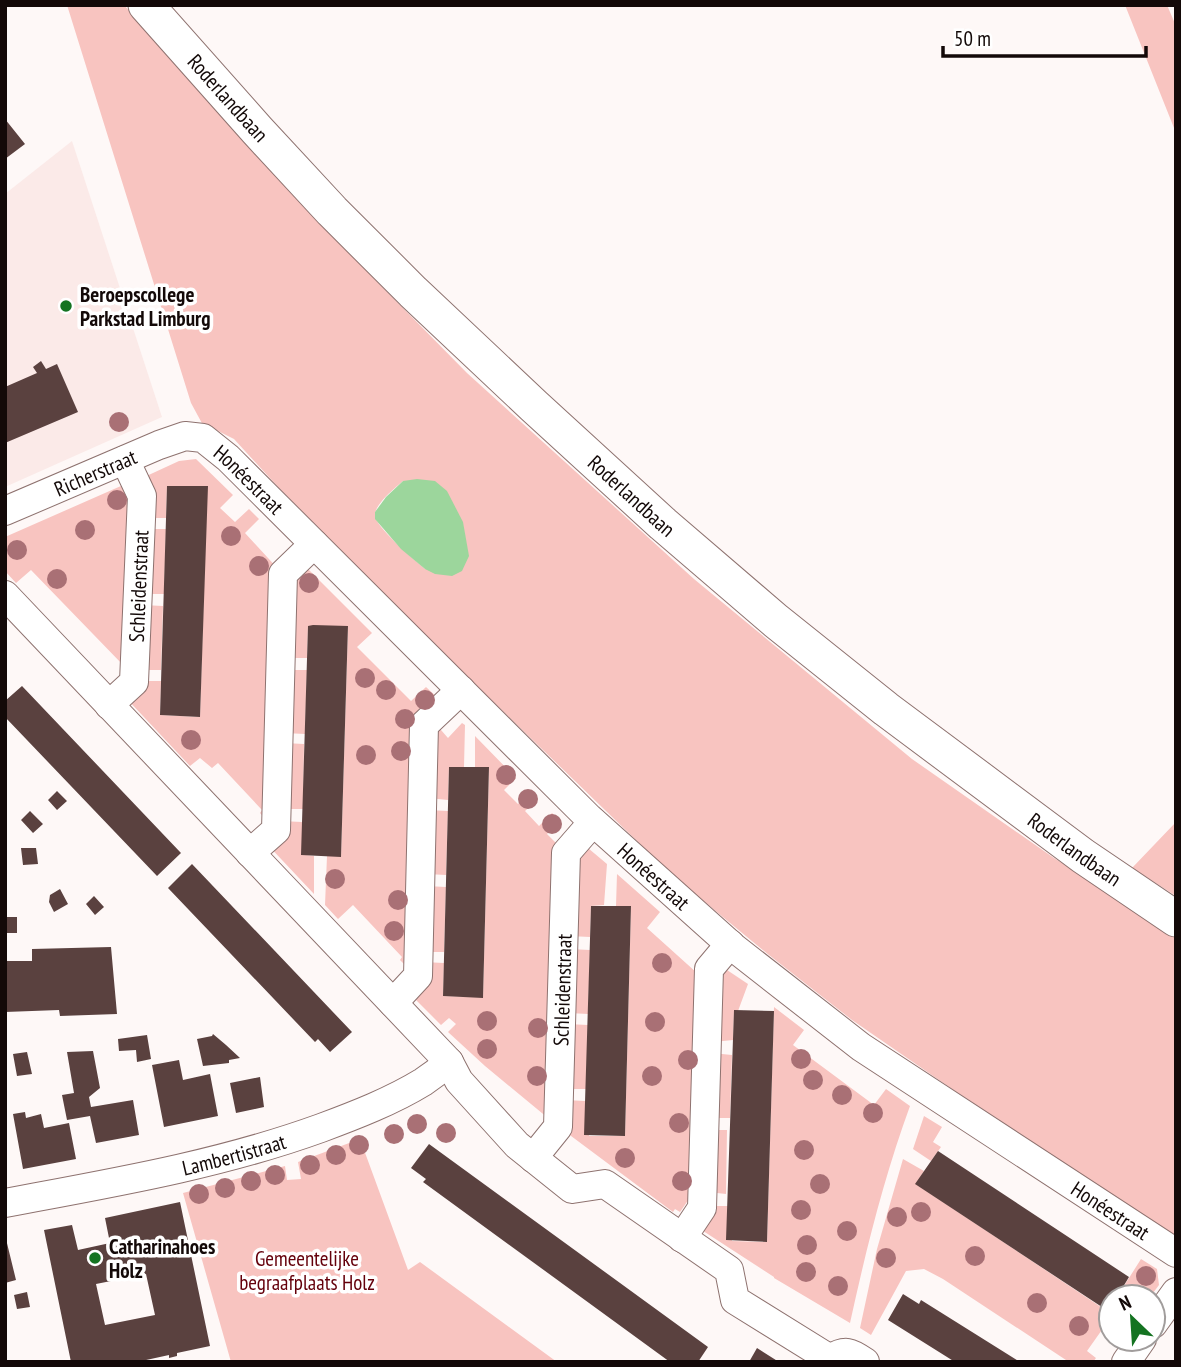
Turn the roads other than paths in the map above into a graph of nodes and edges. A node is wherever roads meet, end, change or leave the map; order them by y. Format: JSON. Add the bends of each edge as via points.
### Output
{"nodes":[{"id":1,"x":146,"y":5,"type":"edge"},
{"id":2,"x":185,"y":436,"type":"joint"},
{"id":3,"x":125,"y":460,"type":"junction"},
{"id":4,"x":5,"y":512,"type":"edge"},
{"id":5,"x":314,"y":544,"type":"junction"},
{"id":6,"x":5,"y":596,"type":"edge"},
{"id":7,"x":461,"y":691,"type":"junction"},
{"id":8,"x":109,"y":705,"type":"junction"},
{"id":9,"x":593,"y":822,"type":"junction"},
{"id":10,"x":250,"y":853,"type":"junction"},
{"id":11,"x":1176,"y":919,"type":"edge"},
{"id":12,"x":730,"y":944,"type":"junction"},
{"id":13,"x":393,"y":1003,"type":"junction"},
{"id":14,"x":449,"y":1062,"type":"junction"},
{"id":15,"x":533,"y":1158,"type":"junction"},
{"id":16,"x":5,"y":1203,"type":"edge"},
{"id":17,"x":682,"y":1238,"type":"junction"},
{"id":18,"x":1176,"y":1253,"type":"edge"},
{"id":19,"x":830,"y":1360,"type":"edge"},
{"id":20,"x":865,"y":1362,"type":"edge"}],
"edges":[{"from":1,"to":11,"type":"main road","name":"Roderlandbaan","via":[[332,211],[663,524],[886,709],[1083,856]]},
{"from":2,"to":3,"type":"street","name":"Richerstraat"},
{"from":2,"to":5,"type":"street","name":"Honéestraat","via":[[203,438],[214,446]]},
{"from":3,"to":4,"type":"street","name":"Richerstraat"},
{"from":3,"to":8,"type":"street","name":"Schleidenstraat","via":[[142,496],[134,682]]},
{"from":5,"to":7,"type":"street","name":"Honéestraat"},
{"from":5,"to":10,"type":"street","via":[[283,574],[276,830]]},
{"from":6,"to":8,"type":"street"},
{"from":7,"to":9,"type":"street","name":"Honéestraat"},
{"from":7,"to":13,"type":"street","via":[[424,724],[418,976]]},
{"from":8,"to":10,"type":"street"},
{"from":9,"to":12,"type":"street","name":"Honéestraat"},
{"from":9,"to":15,"type":"street","name":"Schleidenstraat","via":[[566,853],[558,1127]]},
{"from":10,"to":13,"type":"street"},
{"from":12,"to":17,"type":"street","via":[[709,969],[702,1208]]},
{"from":12,"to":18,"type":"street","name":"Honéestraat","via":[[860,1047]]},
{"from":13,"to":14,"type":"street"},
{"from":14,"to":15,"type":"street","via":[[459,1081]]},
{"from":14,"to":16,"type":"street","name":"Lambertistraat","via":[[399,1095],[286,1141],[197,1165]]},
{"from":15,"to":17,"type":"street","via":[[572,1189],[605,1184]]},
{"from":17,"to":19,"type":"street","via":[[729,1270],[735,1300]]},
{"from":19,"to":20,"type":"street","via":[[840,1353],[854,1354]]}]}
